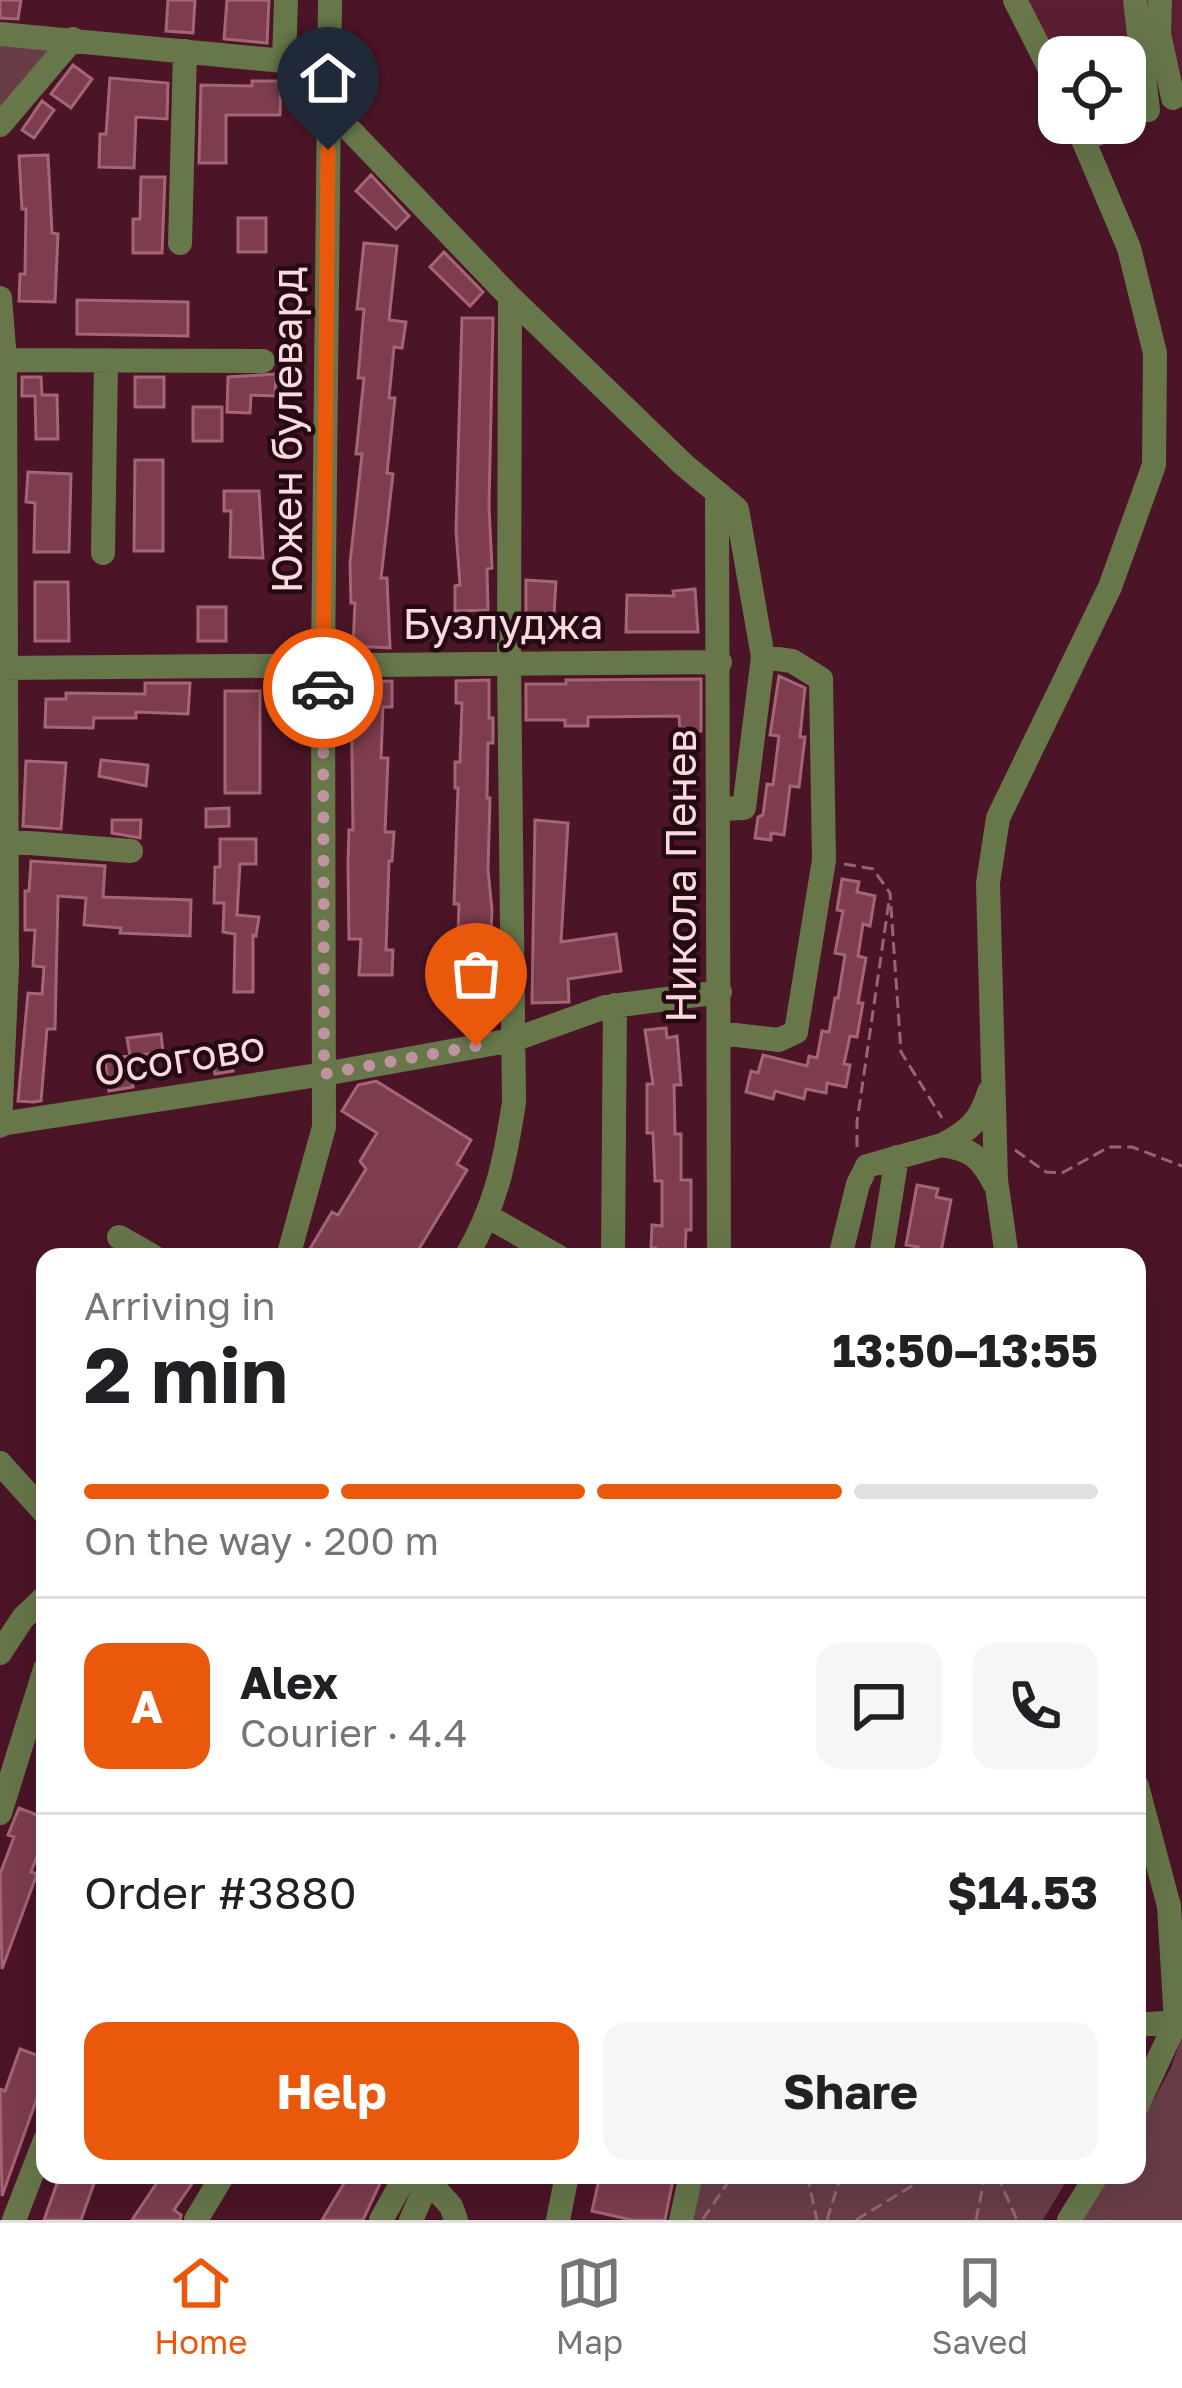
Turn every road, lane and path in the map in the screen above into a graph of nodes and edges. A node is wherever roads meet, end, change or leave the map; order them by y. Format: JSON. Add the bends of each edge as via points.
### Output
{"nodes":[{"id":1,"x":286,"y":0,"type":"edge"},
{"id":2,"x":330,"y":0,"type":"edge"},
{"id":3,"x":1015,"y":0,"type":"edge"},
{"id":4,"x":1135,"y":0,"type":"edge"},
{"id":5,"x":1160,"y":0,"type":"edge"},
{"id":6,"x":0,"y":34,"type":"edge"},
{"id":7,"x":1134,"y":36,"type":"edge"},
{"id":8,"x":73,"y":39,"type":"junction"},
{"id":9,"x":1038,"y":45,"type":"edge"},
{"id":10,"x":185,"y":51,"type":"junction"},
{"id":11,"x":284,"y":61,"type":"junction"},
{"id":12,"x":1178,"y":98,"type":"edge"},
{"id":13,"x":328,"y":103,"type":"junction"},
{"id":14,"x":1146,"y":112,"type":"edge"},
{"id":15,"x":0,"y":125,"type":"edge"},
{"id":16,"x":1085,"y":144,"type":"edge"},
{"id":17,"x":180,"y":243,"type":"dead end"},
{"id":18,"x":510,"y":296,"type":"junction"},
{"id":19,"x":0,"y":298,"type":"edge"},
{"id":20,"x":263,"y":361,"type":"dead end"},
{"id":21,"x":106,"y":362,"type":"junction"},
{"id":22,"x":3,"y":364,"type":"edge"},
{"id":23,"x":717,"y":495,"type":"junction"},
{"id":24,"x":103,"y":553,"type":"dead end"},
{"id":25,"x":764,"y":657,"type":"junction"},
{"id":26,"x":509,"y":661,"type":"junction"},
{"id":27,"x":719,"y":662,"type":"junction"},
{"id":28,"x":323,"y":664,"type":"junction"},
{"id":29,"x":3,"y":668,"type":"edge"},
{"id":30,"x":719,"y":809,"type":"junction"},
{"id":31,"x":4,"y":841,"type":"junction"},
{"id":32,"x":131,"y":851,"type":"dead end"},
{"id":33,"x":824,"y":860,"type":"junction"},
{"id":34,"x":890,"y":893,"type":"junction"},
{"id":35,"x":719,"y":992,"type":"junction"},
{"id":36,"x":615,"y":1005,"type":"junction"},
{"id":37,"x":719,"y":1033,"type":"junction"},
{"id":38,"x":514,"y":1040,"type":"junction"},
{"id":39,"x":994,"y":1072,"type":"junction"},
{"id":40,"x":324,"y":1074,"type":"junction"},
{"id":41,"x":0,"y":1125,"type":"edge"},
{"id":42,"x":969,"y":1129,"type":"junction"},
{"id":43,"x":995,"y":1133,"type":"junction"},
{"id":44,"x":942,"y":1145,"type":"junction"},
{"id":45,"x":897,"y":1157,"type":"junction"},
{"id":46,"x":1182,"y":1166,"type":"edge"},
{"id":47,"x":858,"y":1184,"type":"junction"},
{"id":48,"x":998,"y":1190,"type":"junction"},
{"id":49,"x":489,"y":1216,"type":"junction"},
{"id":50,"x":119,"y":1237,"type":"dead end"},
{"id":51,"x":138,"y":1248,"type":"edge"},
{"id":52,"x":290,"y":1248,"type":"edge"},
{"id":53,"x":471,"y":1248,"type":"edge"},
{"id":54,"x":544,"y":1248,"type":"edge"},
{"id":55,"x":614,"y":1248,"type":"edge"},
{"id":56,"x":719,"y":1248,"type":"edge"},
{"id":57,"x":842,"y":1248,"type":"edge"},
{"id":58,"x":882,"y":1248,"type":"edge"},
{"id":59,"x":1005,"y":1248,"type":"edge"},
{"id":60,"x":0,"y":1462,"type":"edge"},
{"id":61,"x":36,"y":1503,"type":"edge"},
{"id":62,"x":36,"y":1606,"type":"edge"},
{"id":63,"x":0,"y":1652,"type":"edge"},
{"id":64,"x":36,"y":1698,"type":"edge"},
{"id":65,"x":0,"y":1813,"type":"edge"},
{"id":66,"x":1146,"y":1821,"type":"edge"},
{"id":67,"x":1176,"y":2022,"type":"junction"},
{"id":68,"x":1146,"y":2025,"type":"edge"},
{"id":69,"x":1146,"y":2087,"type":"edge"},
{"id":70,"x":36,"y":2163,"type":"edge"},
{"id":71,"x":218,"y":2184,"type":"edge"},
{"id":72,"x":415,"y":2184,"type":"edge"},
{"id":73,"x":420,"y":2184,"type":"edge"},
{"id":74,"x":429,"y":2184,"type":"edge"},
{"id":75,"x":565,"y":2184,"type":"edge"},
{"id":76,"x":689,"y":2184,"type":"edge"},
{"id":77,"x":727,"y":2184,"type":"edge"},
{"id":78,"x":809,"y":2184,"type":"edge"},
{"id":79,"x":838,"y":2184,"type":"edge"},
{"id":80,"x":915,"y":2184,"type":"edge"},
{"id":81,"x":983,"y":2184,"type":"edge"},
{"id":82,"x":1001,"y":2184,"type":"edge"},
{"id":83,"x":1091,"y":2184,"type":"edge"},
{"id":84,"x":14,"y":2220,"type":"edge"},
{"id":85,"x":196,"y":2220,"type":"edge"},
{"id":86,"x":381,"y":2220,"type":"edge"},
{"id":87,"x":411,"y":2220,"type":"edge"},
{"id":88,"x":456,"y":2220,"type":"edge"},
{"id":89,"x":557,"y":2220,"type":"edge"},
{"id":90,"x":681,"y":2220,"type":"edge"},
{"id":91,"x":702,"y":2220,"type":"edge"},
{"id":92,"x":817,"y":2220,"type":"edge"},
{"id":93,"x":827,"y":2220,"type":"edge"},
{"id":94,"x":856,"y":2220,"type":"edge"},
{"id":95,"x":976,"y":2220,"type":"edge"},
{"id":96,"x":1017,"y":2220,"type":"edge"},
{"id":97,"x":1069,"y":2220,"type":"edge"}],
"edges":[{"from":1,"to":11,"type":"street"},
{"from":2,"to":13,"type":"street","name":"Южен булевард"},
{"from":3,"to":9,"type":"street"},
{"from":4,"to":7,"type":"street"},
{"from":5,"to":12,"type":"street","via":[[1160,34]]},
{"from":6,"to":8,"type":"street"},
{"from":8,"to":10,"type":"street"},
{"from":8,"to":15,"type":"street"},
{"from":10,"to":11,"type":"street"},
{"from":10,"to":17,"type":"street"},
{"from":11,"to":13,"type":"street"},
{"from":12,"to":14,"type":"street"},
{"from":13,"to":18,"type":"street"},
{"from":13,"to":28,"type":"street","name":"Южен булевард"},
{"from":16,"to":39,"type":"street","via":[[1129,248],[1155,353],[1154,465],[1110,587],[998,818],[988,883]]},
{"from":18,"to":23,"type":"street"},
{"from":18,"to":26,"type":"street"},
{"from":19,"to":22,"type":"street"},
{"from":20,"to":21,"type":"street"},
{"from":21,"to":22,"type":"street"},
{"from":21,"to":24,"type":"street"},
{"from":22,"to":29,"type":"street"},
{"from":23,"to":25,"type":"street","via":[[737,509]]},
{"from":23,"to":27,"type":"street","name":"Никола Пенев"},
{"from":25,"to":30,"type":"street","via":[[744,808]]},
{"from":25,"to":33,"type":"street","via":[[792,661],[821,679]]},
{"from":26,"to":27,"type":"street","name":"Бузлуджа"},
{"from":26,"to":28,"type":"street","name":"Бузлуджа"},
{"from":26,"to":38,"type":"street"},
{"from":27,"to":30,"type":"street","name":"Никола Пенев"},
{"from":28,"to":29,"type":"street","name":"Бузлуджа"},
{"from":28,"to":40,"type":"street","name":"Южен булевард"},
{"from":29,"to":31,"type":"street"},
{"from":30,"to":35,"type":"street","name":"Никола Пенев"},
{"from":31,"to":32,"type":"street"},
{"from":31,"to":41,"type":"street"},
{"from":33,"to":34,"type":"path","via":[[873,868]]},
{"from":33,"to":37,"type":"street","via":[[796,1032],[779,1040]]},
{"from":34,"to":42,"type":"path","via":[[901,1052],[942,1118]]},
{"from":34,"to":47,"type":"path","via":[[856,1122]]},
{"from":35,"to":36,"type":"street","name":"Осогово"},
{"from":35,"to":37,"type":"street","name":"Никола Пенев"},
{"from":36,"to":38,"type":"street","name":"Осогово"},
{"from":36,"to":55,"type":"street"},
{"from":37,"to":56,"type":"street","name":"Никола Пенев"},
{"from":38,"to":40,"type":"street","name":"Осогово"},
{"from":38,"to":49,"type":"street","via":[[514,1102]]},
{"from":39,"to":42,"type":"street","via":[[983,1114]]},
{"from":39,"to":43,"type":"street"},
{"from":40,"to":41,"type":"street","name":"Осогово"},
{"from":40,"to":52,"type":"street","name":"Южен булевард","via":[[324,1127]]},
{"from":42,"to":44,"type":"street"},
{"from":43,"to":46,"type":"path","via":[[1046,1172],[1062,1173],[1109,1147]]},
{"from":43,"to":48,"type":"street"},
{"from":44,"to":45,"type":"street"},
{"from":44,"to":48,"type":"street","via":[[969,1149]]},
{"from":45,"to":47,"type":"street","via":[[867,1166]]},
{"from":45,"to":58,"type":"street"},
{"from":47,"to":57,"type":"street"},
{"from":48,"to":59,"type":"street"},
{"from":49,"to":53,"type":"street"},
{"from":49,"to":54,"type":"street"},
{"from":50,"to":51,"type":"street"},
{"from":60,"to":61,"type":"street"},
{"from":62,"to":63,"type":"street"},
{"from":64,"to":65,"type":"street"},
{"from":66,"to":67,"type":"street","via":[[1168,1906]]},
{"from":67,"to":68,"type":"street"},
{"from":67,"to":69,"type":"street"},
{"from":70,"to":84,"type":"street"},
{"from":71,"to":85,"type":"street"},
{"from":72,"to":86,"type":"street"},
{"from":73,"to":87,"type":"street"},
{"from":74,"to":88,"type":"street"},
{"from":75,"to":89,"type":"street"},
{"from":76,"to":90,"type":"street"},
{"from":77,"to":91,"type":"path"},
{"from":78,"to":92,"type":"path"},
{"from":79,"to":93,"type":"path"},
{"from":80,"to":94,"type":"path"},
{"from":81,"to":95,"type":"path"},
{"from":82,"to":96,"type":"path"},
{"from":83,"to":97,"type":"street"}]}
